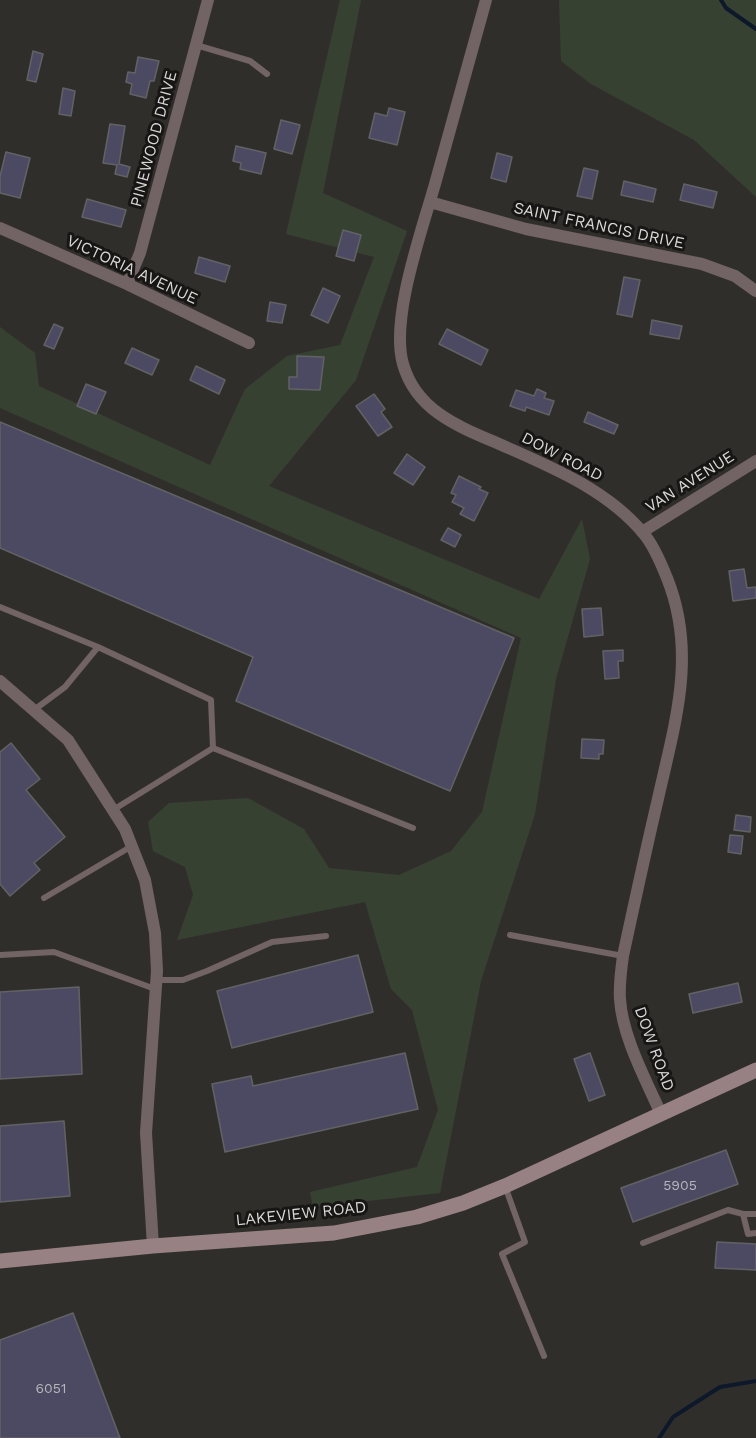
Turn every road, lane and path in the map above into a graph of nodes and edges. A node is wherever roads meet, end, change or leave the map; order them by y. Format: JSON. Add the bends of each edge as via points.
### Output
{"nodes":[{"id":1,"x":208,"y":0,"type":"edge"},
{"id":2,"x":486,"y":0,"type":"edge"},
{"id":3,"x":196,"y":45,"type":"junction"},
{"id":4,"x":267,"y":74,"type":"dead end"},
{"id":5,"x":430,"y":202,"type":"junction"},
{"id":6,"x":0,"y":228,"type":"edge"},
{"id":7,"x":127,"y":284,"type":"junction"},
{"id":8,"x":756,"y":291,"type":"edge"},
{"id":9,"x":249,"y":343,"type":"dead end"},
{"id":10,"x":756,"y":460,"type":"edge"},
{"id":11,"x":642,"y":532,"type":"junction"},
{"id":12,"x":0,"y":607,"type":"edge"},
{"id":13,"x":98,"y":647,"type":"junction"},
{"id":14,"x":0,"y":681,"type":"edge"},
{"id":15,"x":34,"y":710,"type":"junction"},
{"id":16,"x":213,"y":748,"type":"junction"},
{"id":17,"x":113,"y":810,"type":"junction"},
{"id":18,"x":413,"y":828,"type":"dead end"},
{"id":19,"x":132,"y":846,"type":"junction"},
{"id":20,"x":44,"y":898,"type":"dead end"},
{"id":21,"x":510,"y":935,"type":"dead end"},
{"id":22,"x":327,"y":936,"type":"dead end"},
{"id":23,"x":0,"y":955,"type":"edge"},
{"id":24,"x":623,"y":956,"type":"junction"},
{"id":25,"x":156,"y":984,"type":"junction"},
{"id":26,"x":756,"y":1070,"type":"edge"},
{"id":27,"x":661,"y":1114,"type":"junction"},
{"id":28,"x":505,"y":1186,"type":"junction"},
{"id":29,"x":743,"y":1214,"type":"junction"},
{"id":30,"x":756,"y":1214,"type":"edge"},
{"id":31,"x":756,"y":1233,"type":"edge"},
{"id":32,"x":643,"y":1244,"type":"dead end"},
{"id":33,"x":153,"y":1246,"type":"junction"},
{"id":34,"x":0,"y":1261,"type":"edge"},
{"id":35,"x":544,"y":1356,"type":"dead end"}],
"edges":[{"from":1,"to":3,"type":"street","name":"PINEWOOD DRIVE"},
{"from":2,"to":5,"type":"street","name":"DOW ROAD"},
{"from":3,"to":4,"type":"lane","via":[[250,61]]},
{"from":3,"to":7,"type":"street","name":"PINEWOOD DRIVE","via":[[140,253]]},
{"from":5,"to":8,"type":"street","name":"SAINT FRANCIS DRIVE","via":[[526,229],[702,264],[735,276]]},
{"from":5,"to":11,"type":"street","name":"DOW ROAD","via":[[399,328],[403,364],[415,391],[449,422],[584,484]]},
{"from":6,"to":7,"type":"street","name":"VICTORIA AVENUE"},
{"from":7,"to":9,"type":"street","name":"VICTORIA AVENUE"},
{"from":10,"to":11,"type":"street","name":"VAN AVENUE"},
{"from":11,"to":24,"type":"street","name":"DOW ROAD","via":[[672,589],[682,629],[683,655],[676,718]]},
{"from":12,"to":13,"type":"lane"},
{"from":13,"to":15,"type":"lane","via":[[65,687]]},
{"from":13,"to":16,"type":"lane","via":[[211,700]]},
{"from":14,"to":15,"type":"street"},
{"from":15,"to":17,"type":"street","via":[[68,740]]},
{"from":16,"to":17,"type":"lane"},
{"from":16,"to":18,"type":"lane"},
{"from":17,"to":19,"type":"street"},
{"from":19,"to":20,"type":"lane"},
{"from":19,"to":25,"type":"street","via":[[145,880],[155,933]]},
{"from":21,"to":24,"type":"lane"},
{"from":22,"to":25,"type":"lane","via":[[272,942],[183,980]]},
{"from":23,"to":25,"type":"lane","via":[[54,952]]},
{"from":24,"to":27,"type":"street","name":"DOW ROAD","via":[[622,1015]]},
{"from":25,"to":33,"type":"street","via":[[146,1133]]},
{"from":26,"to":27,"type":"main road","name":"LAKEVIEW ROAD"},
{"from":27,"to":28,"type":"main road","name":"LAKEVIEW ROAD"},
{"from":28,"to":33,"type":"main road","name":"LAKEVIEW ROAD","via":[[417,1217],[334,1233]]},
{"from":28,"to":35,"type":"lane","via":[[525,1242],[502,1254]]},
{"from":29,"to":30,"type":"lane"},
{"from":29,"to":31,"type":"lane","via":[[748,1234]]},
{"from":29,"to":32,"type":"lane","via":[[728,1210]]},
{"from":33,"to":34,"type":"main road","name":"LAKEVIEW ROAD"}]}
